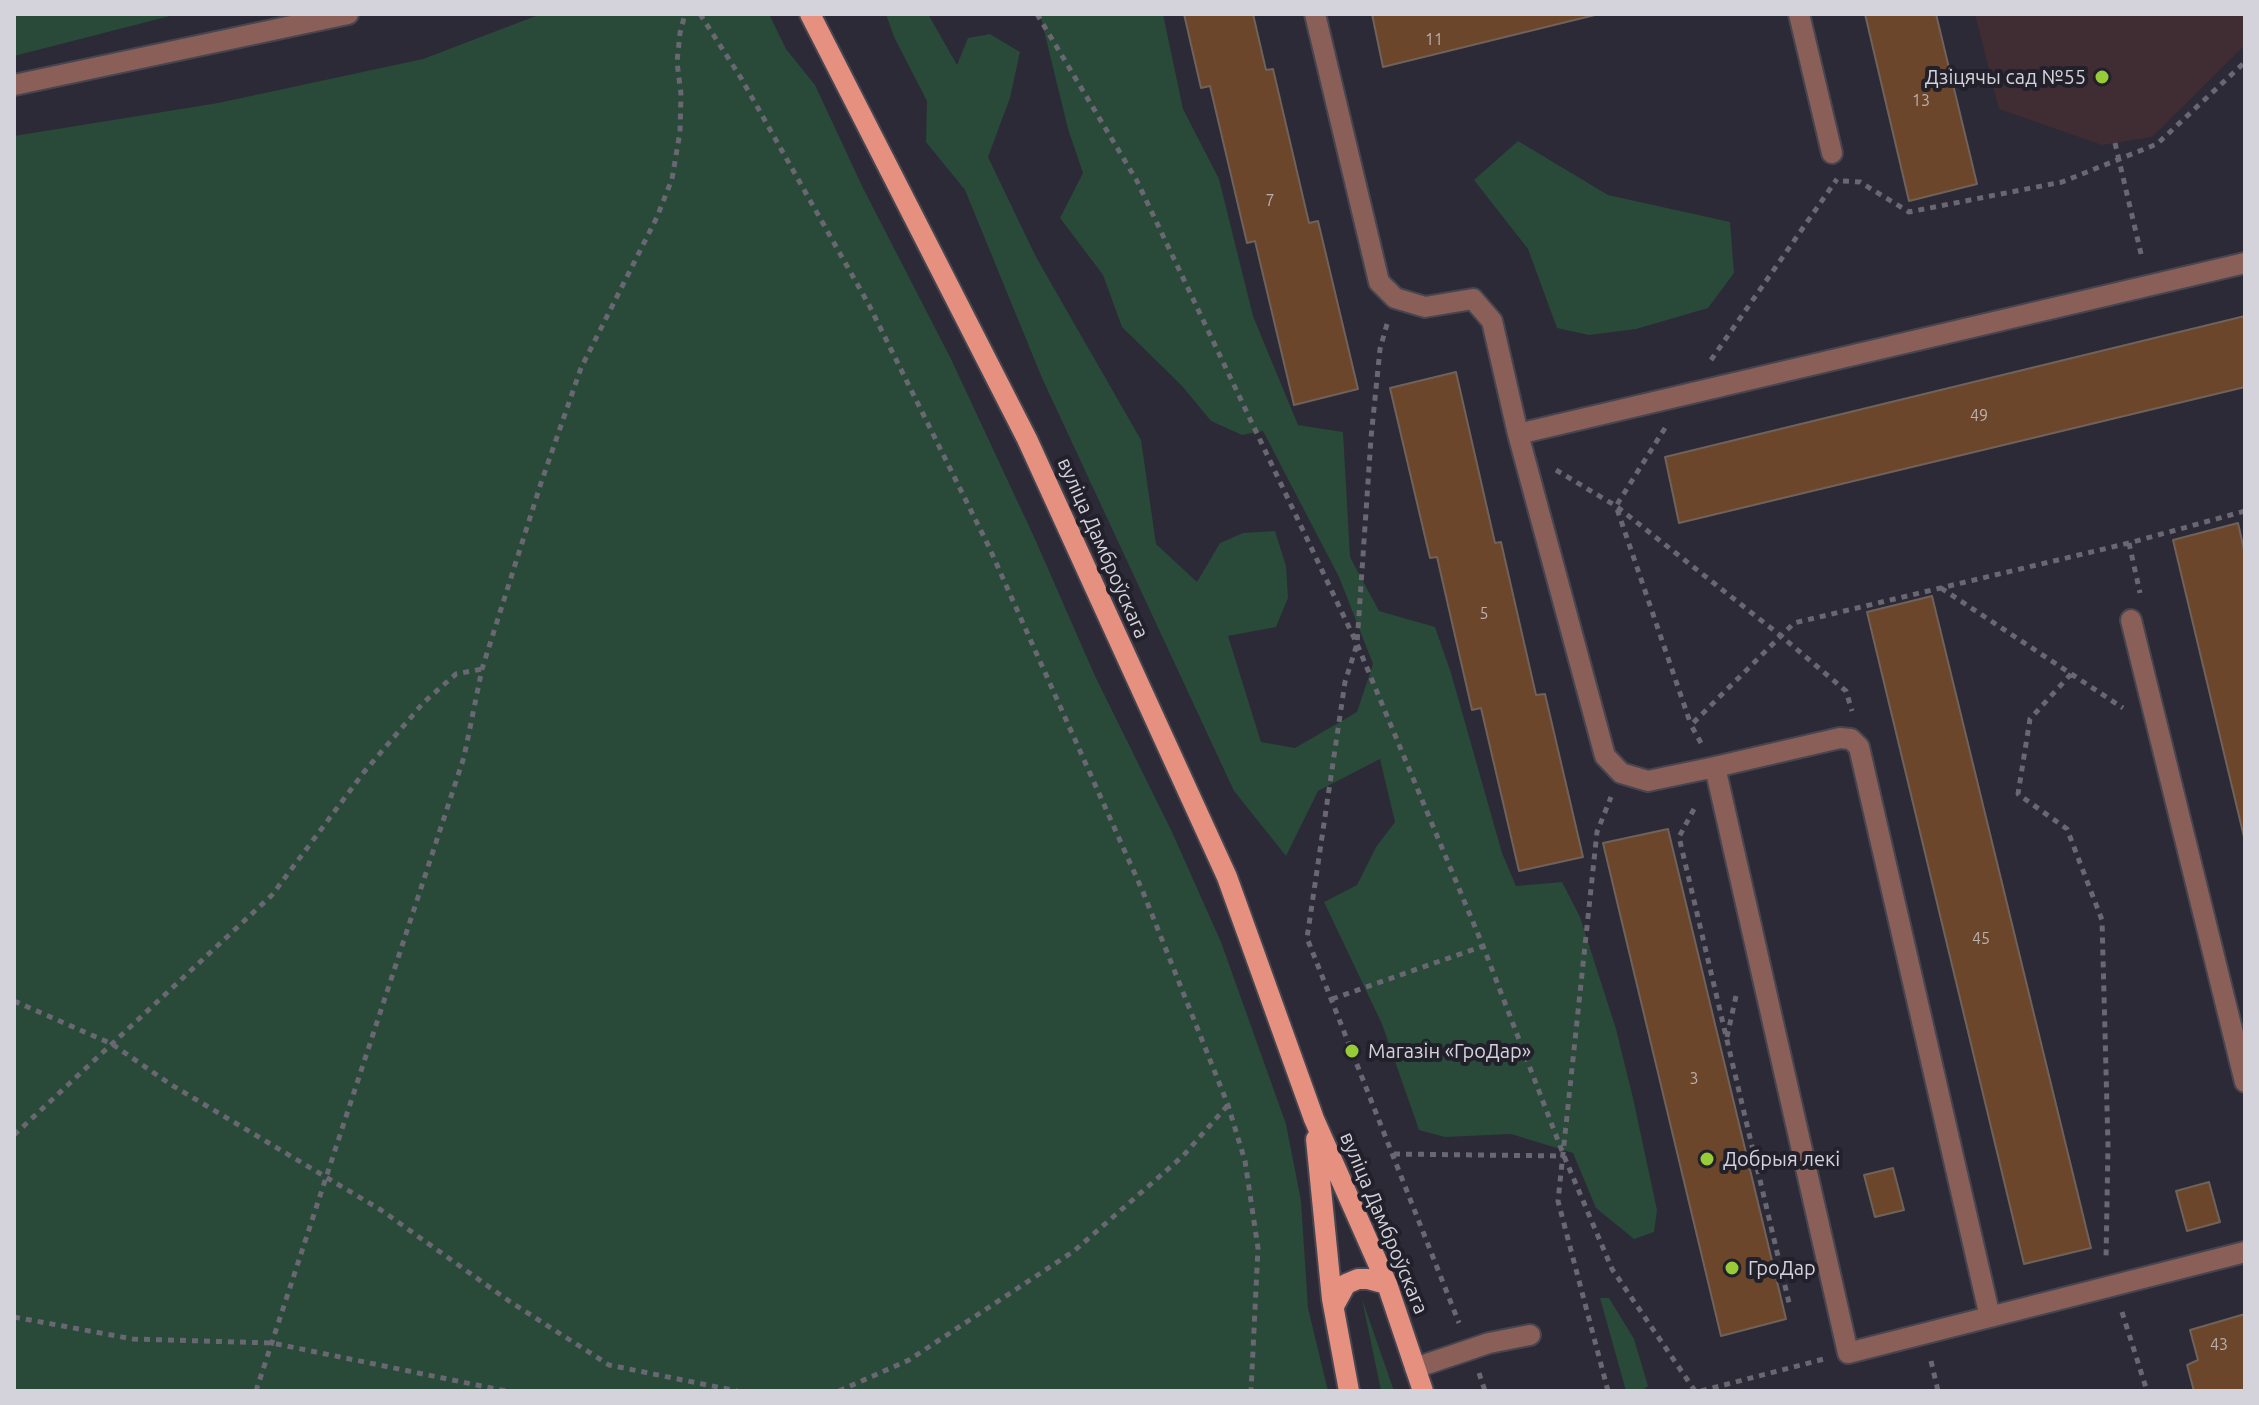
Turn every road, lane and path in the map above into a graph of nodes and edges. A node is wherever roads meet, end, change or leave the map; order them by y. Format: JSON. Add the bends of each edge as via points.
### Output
{"nodes":[{"id":1,"x":348,"y":14,"type":"edge"},
{"id":2,"x":685,"y":14,"type":"edge"},
{"id":3,"x":700,"y":14,"type":"edge"},
{"id":4,"x":810,"y":14,"type":"edge"},
{"id":5,"x":1037,"y":14,"type":"edge"},
{"id":6,"x":1315,"y":14,"type":"edge"},
{"id":7,"x":1799,"y":14,"type":"edge"},
{"id":8,"x":2245,"y":62,"type":"edge"},
{"id":9,"x":14,"y":85,"type":"edge"},
{"id":10,"x":2115,"y":143,"type":"dead end"},
{"id":11,"x":1832,"y":153,"type":"joint"},
{"id":12,"x":2119,"y":160,"type":"junction"},
{"id":13,"x":1838,"y":181,"type":"junction"},
{"id":14,"x":2245,"y":263,"type":"edge"},
{"id":15,"x":2148,"y":286,"type":"junction"},
{"id":16,"x":1395,"y":298,"type":"junction"},
{"id":17,"x":1687,"y":394,"type":"junction"},
{"id":18,"x":1521,"y":442,"type":"junction"},
{"id":19,"x":1616,"y":506,"type":"junction"},
{"id":20,"x":2245,"y":511,"type":"edge"},
{"id":21,"x":2129,"y":543,"type":"junction"},
{"id":22,"x":1940,"y":588,"type":"junction"},
{"id":23,"x":2131,"y":620,"type":"joint"},
{"id":24,"x":1781,"y":636,"type":"junction"},
{"id":25,"x":1357,"y":644,"type":"junction"},
{"id":26,"x":482,"y":669,"type":"junction"},
{"id":27,"x":2071,"y":674,"type":"junction"},
{"id":28,"x":1691,"y":725,"type":"junction"},
{"id":29,"x":2159,"y":732,"type":"junction"},
{"id":30,"x":1851,"y":739,"type":"junction"},
{"id":31,"x":1715,"y":767,"type":"junction"},
{"id":32,"x":1621,"y":773,"type":"junction"},
{"id":33,"x":1483,"y":946,"type":"junction"},
{"id":34,"x":1332,"y":999,"type":"junction"},
{"id":35,"x":14,"y":1001,"type":"edge"},
{"id":36,"x":112,"y":1044,"type":"junction"},
{"id":37,"x":2245,"y":1082,"type":"edge"},
{"id":38,"x":1228,"y":1105,"type":"junction"},
{"id":39,"x":1314,"y":1119,"type":"junction"},
{"id":40,"x":14,"y":1135,"type":"edge"},
{"id":41,"x":1394,"y":1154,"type":"junction"},
{"id":42,"x":1564,"y":1156,"type":"junction"},
{"id":43,"x":326,"y":1178,"type":"junction"},
{"id":44,"x":2245,"y":1252,"type":"edge"},
{"id":45,"x":1387,"y":1284,"type":"junction"},
{"id":46,"x":2106,"y":1287,"type":"junction"},
{"id":47,"x":1334,"y":1306,"type":"junction"},
{"id":48,"x":1790,"y":1307,"type":"dead end"},
{"id":49,"x":14,"y":1317,"type":"edge"},
{"id":50,"x":1990,"y":1317,"type":"junction"},
{"id":51,"x":1530,"y":1335,"type":"dead end"},
{"id":52,"x":272,"y":1343,"type":"junction"},
{"id":53,"x":1469,"y":1349,"type":"junction"},
{"id":54,"x":1848,"y":1353,"type":"junction"},
{"id":55,"x":1415,"y":1368,"type":"junction"},
{"id":56,"x":256,"y":1391,"type":"edge"},
{"id":57,"x":506,"y":1391,"type":"edge"},
{"id":58,"x":737,"y":1391,"type":"edge"},
{"id":59,"x":839,"y":1391,"type":"edge"},
{"id":60,"x":1251,"y":1391,"type":"edge"},
{"id":61,"x":1349,"y":1391,"type":"edge"},
{"id":62,"x":1423,"y":1391,"type":"edge"},
{"id":63,"x":1485,"y":1391,"type":"edge"},
{"id":64,"x":1608,"y":1391,"type":"edge"},
{"id":65,"x":1698,"y":1391,"type":"edge"},
{"id":66,"x":2147,"y":1391,"type":"edge"}],
"edges":[{"from":1,"to":9,"type":"lane"},
{"from":2,"to":26,"type":"path","via":[[677,62],[680,132],[672,179],[581,368]]},
{"from":3,"to":38,"type":"path","via":[[869,305],[989,547],[1143,892]]},
{"from":4,"to":39,"type":"main road","name":"вуліца Дамброўскага","via":[[1047,481],[1227,877]]},
{"from":5,"to":25,"type":"path","via":[[1137,181]]},
{"from":6,"to":16,"type":"lane","via":[[1379,282]]},
{"from":7,"to":11,"type":"lane"},
{"from":8,"to":12,"type":"path","via":[[2157,144]]},
{"from":10,"to":12,"type":"path"},
{"from":11,"to":13,"type":"path"},
{"from":12,"to":13,"type":"path","via":[[2062,182],[1909,212],[1860,182]]},
{"from":12,"to":15,"type":"path"},
{"from":13,"to":17,"type":"path"},
{"from":14,"to":15,"type":"lane"},
{"from":15,"to":17,"type":"lane"},
{"from":16,"to":18,"type":"lane","via":[[1425,307],[1473,299],[1492,321]]},
{"from":16,"to":25,"type":"path","via":[[1380,349]]},
{"from":17,"to":18,"type":"lane"},
{"from":17,"to":19,"type":"path"},
{"from":18,"to":19,"type":"path"},
{"from":18,"to":32,"type":"lane","via":[[1605,756]]},
{"from":19,"to":24,"type":"path"},
{"from":19,"to":28,"type":"path"},
{"from":20,"to":21,"type":"path"},
{"from":21,"to":22,"type":"path"},
{"from":21,"to":23,"type":"path","via":[[2143,608]]},
{"from":22,"to":24,"type":"path","via":[[1794,623]]},
{"from":22,"to":27,"type":"path"},
{"from":23,"to":29,"type":"lane"},
{"from":24,"to":28,"type":"path"},
{"from":24,"to":30,"type":"path","via":[[1846,691],[1855,720]]},
{"from":25,"to":33,"type":"path"},
{"from":25,"to":34,"type":"path","via":[[1345,682],[1307,938]]},
{"from":26,"to":36,"type":"path","via":[[456,674],[424,702],[272,895]]},
{"from":26,"to":43,"type":"path","via":[[464,757]]},
{"from":27,"to":29,"type":"path"},
{"from":27,"to":46,"type":"path","via":[[2030,719],[2018,794],[2067,829],[2102,920]]},
{"from":28,"to":31,"type":"path"},
{"from":29,"to":37,"type":"lane"},
{"from":30,"to":31,"type":"lane"},
{"from":30,"to":50,"type":"lane","via":[[1859,747]]},
{"from":31,"to":32,"type":"lane","via":[[1648,781]]},
{"from":31,"to":48,"type":"path","via":[[1679,837]]},
{"from":31,"to":54,"type":"lane"},
{"from":32,"to":42,"type":"path","via":[[1597,832]]},
{"from":33,"to":34,"type":"path"},
{"from":33,"to":42,"type":"path"},
{"from":34,"to":41,"type":"path"},
{"from":35,"to":36,"type":"path"},
{"from":36,"to":40,"type":"path"},
{"from":36,"to":43,"type":"path"},
{"from":38,"to":59,"type":"path","via":[[1183,1156],[1074,1251],[909,1360]]},
{"from":38,"to":60,"type":"path","via":[[1245,1161],[1258,1248]]},
{"from":39,"to":45,"type":"main road","name":"вуліца Дамброўскага"},
{"from":39,"to":47,"type":"main road","name":"вуліца Дамброўскага"},
{"from":41,"to":42,"type":"path"},
{"from":41,"to":53,"type":"path"},
{"from":42,"to":64,"type":"path","via":[[1558,1201]]},
{"from":42,"to":65,"type":"path","via":[[1612,1269]]},
{"from":43,"to":52,"type":"path"},
{"from":43,"to":58,"type":"path","via":[[609,1365]]},
{"from":44,"to":46,"type":"lane"},
{"from":45,"to":47,"type":"main road","via":[[1358,1279],[1346,1284]]},
{"from":45,"to":55,"type":"main road","name":"вуліца Дамброўскага"},
{"from":46,"to":50,"type":"lane"},
{"from":46,"to":66,"type":"path","via":[[2105,1302],[2118,1298]]},
{"from":47,"to":61,"type":"main road","name":"вуліца Дамброўскага"},
{"from":49,"to":52,"type":"path","via":[[133,1339]]},
{"from":50,"to":54,"type":"lane"},
{"from":51,"to":53,"type":"lane"},
{"from":52,"to":56,"type":"path"},
{"from":52,"to":57,"type":"path"},
{"from":53,"to":55,"type":"lane"},
{"from":53,"to":63,"type":"path"},
{"from":54,"to":65,"type":"path"},
{"from":55,"to":62,"type":"main road","name":"вуліца Дамброўскага"}]}
